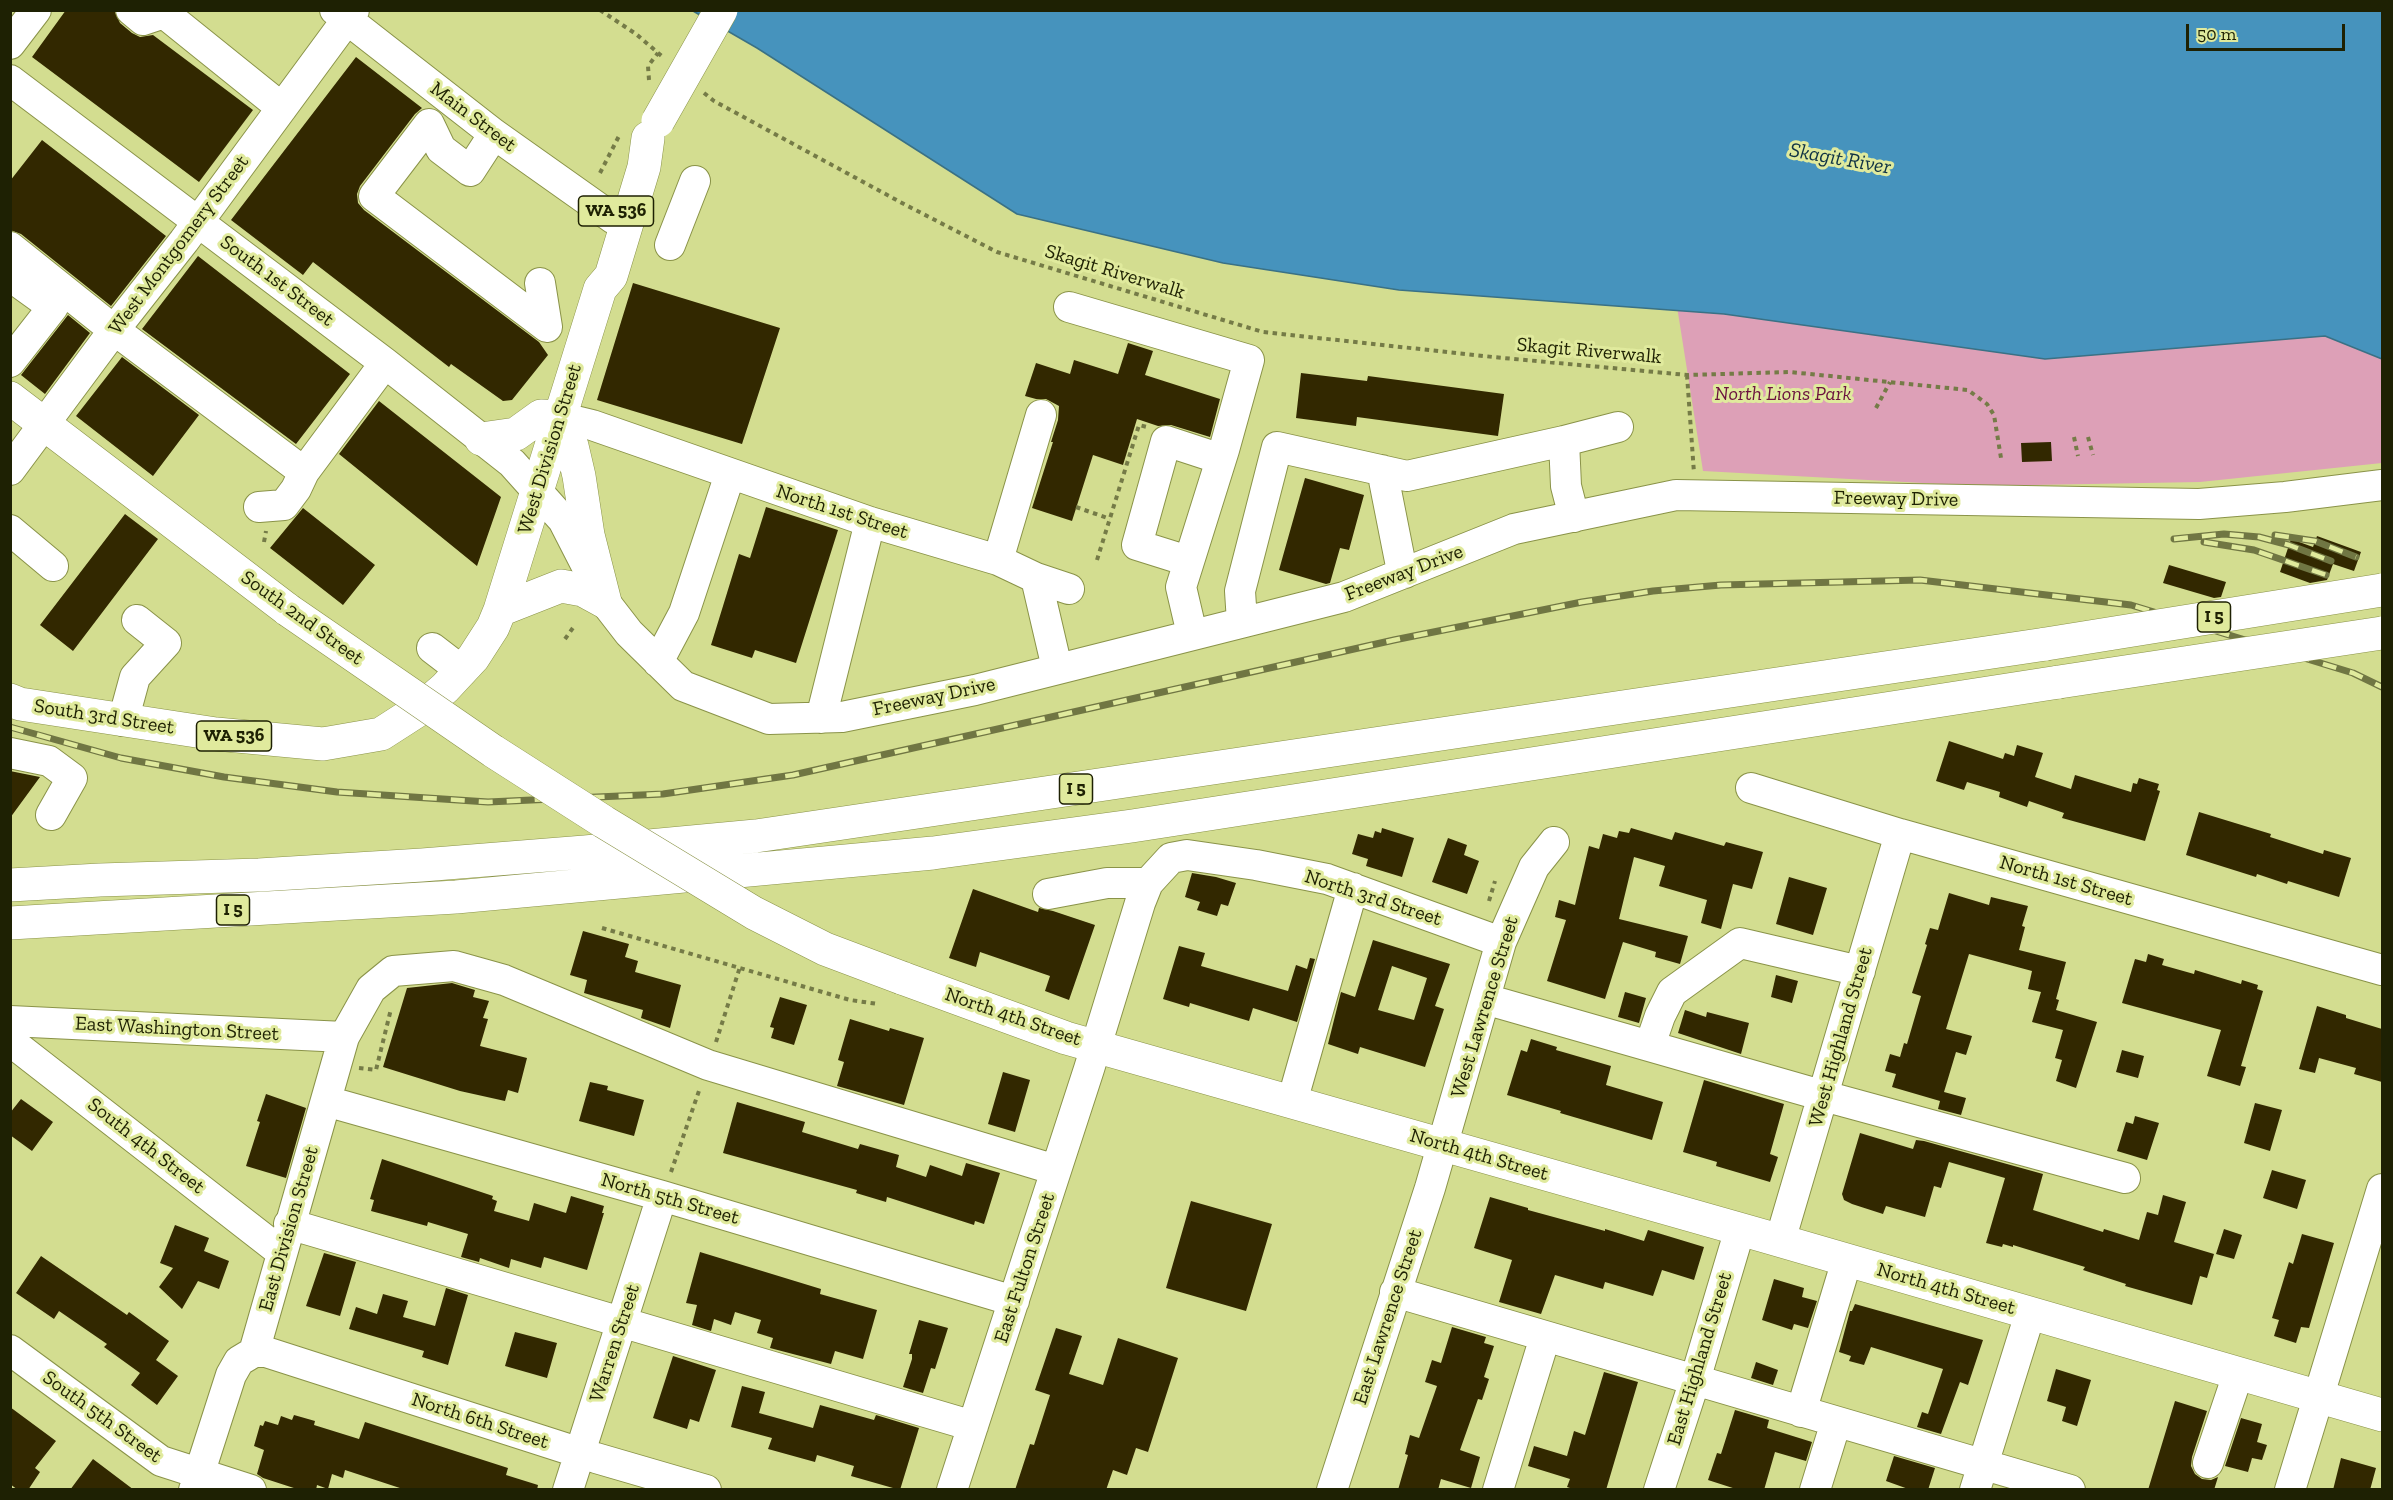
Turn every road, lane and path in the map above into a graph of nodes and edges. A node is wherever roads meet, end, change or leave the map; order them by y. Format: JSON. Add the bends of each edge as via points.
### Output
{"nodes":[{"id":1,"x":36,"y":10,"type":"edge"},
{"id":2,"x":131,"y":10,"type":"edge"},
{"id":3,"x":600,"y":10,"type":"edge"},
{"id":4,"x":721,"y":10,"type":"edge"},
{"id":5,"x":345,"y":14,"type":"edge"},
{"id":6,"x":10,"y":44,"type":"edge"},
{"id":7,"x":666,"y":60,"type":"dead end"},
{"id":8,"x":10,"y":80,"type":"edge"},
{"id":9,"x":698,"y":87,"type":"dead end"},
{"id":10,"x":282,"y":108,"type":"junction"},
{"id":11,"x":653,"y":130,"type":"junction"},
{"id":12,"x":495,"y":134,"type":"junction"},
{"id":13,"x":695,"y":181,"type":"dead end"},
{"id":14,"x":614,"y":219,"type":"junction"},
{"id":15,"x":198,"y":222,"type":"junction"},
{"id":16,"x":670,"y":245,"type":"dead end"},
{"id":17,"x":10,"y":247,"type":"edge"},
{"id":18,"x":10,"y":276,"type":"edge"},
{"id":19,"x":540,"y":283,"type":"dead end"},
{"id":20,"x":600,"y":289,"type":"junction"},
{"id":21,"x":1069,"y":306,"type":"dead end"},
{"id":22,"x":114,"y":330,"type":"junction"},
{"id":23,"x":10,"y":362,"type":"edge"},
{"id":24,"x":385,"y":363,"type":"junction"},
{"id":25,"x":1687,"y":375,"type":"junction"},
{"id":26,"x":1890,"y":382,"type":"junction"},
{"id":27,"x":10,"y":398,"type":"edge"},
{"id":28,"x":1876,"y":408,"type":"dead end"},
{"id":29,"x":1041,"y":415,"type":"dead end"},
{"id":30,"x":559,"y":417,"type":"junction"},
{"id":31,"x":45,"y":425,"type":"junction"},
{"id":32,"x":1618,"y":427,"type":"dead end"},
{"id":33,"x":2074,"y":437,"type":"dead end"},
{"id":34,"x":2088,"y":437,"type":"dead end"},
{"id":35,"x":481,"y":438,"type":"junction"},
{"id":36,"x":1564,"y":441,"type":"junction"},
{"id":37,"x":15,"y":455,"type":"edge"},
{"id":38,"x":2093,"y":455,"type":"dead end"},
{"id":39,"x":2078,"y":456,"type":"dead end"},
{"id":40,"x":2001,"y":458,"type":"dead end"},
{"id":41,"x":1221,"y":459,"type":"junction"},
{"id":42,"x":1382,"y":470,"type":"junction"},
{"id":43,"x":730,"y":474,"type":"junction"},
{"id":44,"x":1694,"y":477,"type":"dead end"},
{"id":45,"x":300,"y":481,"type":"junction"},
{"id":46,"x":2382,"y":485,"type":"edge"},
{"id":47,"x":537,"y":490,"type":"junction"},
{"id":48,"x":259,"y":507,"type":"dead end"},
{"id":49,"x":1076,"y":507,"type":"dead end"},
{"id":50,"x":1574,"y":517,"type":"junction"},
{"id":51,"x":1110,"y":519,"type":"dead end"},
{"id":52,"x":870,"y":522,"type":"junction"},
{"id":53,"x":10,"y":530,"type":"edge"},
{"id":54,"x":999,"y":560,"type":"junction"},
{"id":55,"x":1188,"y":561,"type":"junction"},
{"id":56,"x":52,"y":566,"type":"dead end"},
{"id":57,"x":1405,"y":573,"type":"junction"},
{"id":58,"x":1036,"y":578,"type":"junction"},
{"id":59,"x":1069,"y":589,"type":"dead end"},
{"id":60,"x":2382,"y":591,"type":"edge"},
{"id":61,"x":605,"y":602,"type":"junction"},
{"id":62,"x":500,"y":610,"type":"junction"},
{"id":63,"x":137,"y":620,"type":"dead end"},
{"id":64,"x":1242,"y":622,"type":"junction"},
{"id":65,"x":575,"y":625,"type":"dead end"},
{"id":66,"x":2382,"y":633,"type":"edge"},
{"id":67,"x":1192,"y":634,"type":"junction"},
{"id":68,"x":565,"y":639,"type":"dead end"},
{"id":69,"x":432,"y":648,"type":"dead end"},
{"id":70,"x":658,"y":662,"type":"junction"},
{"id":71,"x":1057,"y":668,"type":"junction"},
{"id":72,"x":462,"y":671,"type":"junction"},
{"id":73,"x":10,"y":700,"type":"edge"},
{"id":74,"x":821,"y":718,"type":"junction"},
{"id":75,"x":123,"y":721,"type":"junction"},
{"id":76,"x":10,"y":753,"type":"edge"},
{"id":77,"x":1751,"y":788,"type":"dead end"},
{"id":78,"x":51,"y":815,"type":"dead end"},
{"id":79,"x":604,"y":822,"type":"joint"},
{"id":80,"x":1900,"y":834,"type":"junction"},
{"id":81,"x":1554,"y":842,"type":"dead end"},
{"id":82,"x":10,"y":868,"type":"edge"},
{"id":83,"x":100,"y":880,"type":"junction"},
{"id":84,"x":1148,"y":883,"type":"junction"},
{"id":85,"x":10,"y":885,"type":"edge"},
{"id":86,"x":1353,"y":888,"type":"junction"},
{"id":87,"x":1048,"y":894,"type":"dead end"},
{"id":88,"x":456,"y":897,"type":"junction"},
{"id":89,"x":10,"y":923,"type":"edge"},
{"id":90,"x":602,"y":928,"type":"dead end"},
{"id":91,"x":1501,"y":942,"type":"junction"},
{"id":92,"x":10,"y":943,"type":"edge"},
{"id":93,"x":740,"y":967,"type":"junction"},
{"id":94,"x":2382,"y":970,"type":"edge"},
{"id":95,"x":1860,"y":971,"type":"junction"},
{"id":96,"x":393,"y":985,"type":"junction"},
{"id":97,"x":1485,"y":999,"type":"junction"},
{"id":98,"x":878,"y":1004,"type":"dead end"},
{"id":99,"x":10,"y":1021,"type":"edge"},
{"id":100,"x":344,"y":1037,"type":"junction"},
{"id":101,"x":10,"y":1041,"type":"edge"},
{"id":102,"x":1096,"y":1045,"type":"junction"},
{"id":103,"x":1650,"y":1045,"type":"junction"},
{"id":104,"x":713,"y":1050,"type":"dead end"},
{"id":105,"x":357,"y":1067,"type":"dead end"},
{"id":106,"x":701,"y":1086,"type":"dead end"},
{"id":107,"x":1824,"y":1096,"type":"junction"},
{"id":108,"x":326,"y":1101,"type":"junction"},
{"id":109,"x":1292,"y":1102,"type":"junction"},
{"id":110,"x":1443,"y":1145,"type":"junction"},
{"id":111,"x":1056,"y":1170,"type":"junction"},
{"id":112,"x":2125,"y":1178,"type":"dead end"},
{"id":113,"x":667,"y":1184,"type":"junction"},
{"id":114,"x":2382,"y":1189,"type":"edge"},
{"id":115,"x":1740,"y":1229,"type":"junction"},
{"id":116,"x":285,"y":1238,"type":"junction"},
{"id":117,"x":1780,"y":1240,"type":"junction"},
{"id":118,"x":1846,"y":1260,"type":"junction"},
{"id":119,"x":1395,"y":1292,"type":"junction"},
{"id":120,"x":1014,"y":1301,"type":"junction"},
{"id":121,"x":2030,"y":1314,"type":"junction"},
{"id":122,"x":621,"y":1323,"type":"junction"},
{"id":123,"x":1545,"y":1337,"type":"junction"},
{"id":124,"x":10,"y":1350,"type":"edge"},
{"id":125,"x":254,"y":1352,"type":"junction"},
{"id":126,"x":2238,"y":1374,"type":"junction"},
{"id":127,"x":1695,"y":1380,"type":"junction"},
{"id":128,"x":2319,"y":1397,"type":"junction"},
{"id":129,"x":1801,"y":1412,"type":"junction"},
{"id":130,"x":2382,"y":1415,"type":"edge"},
{"id":131,"x":1836,"y":1422,"type":"junction"},
{"id":132,"x":973,"y":1426,"type":"junction"},
{"id":133,"x":579,"y":1453,"type":"junction"},
{"id":134,"x":2208,"y":1463,"type":"dead end"},
{"id":135,"x":1979,"y":1477,"type":"edge"},
{"id":136,"x":196,"y":1482,"type":"edge"},
{"id":137,"x":251,"y":1490,"type":"edge"},
{"id":138,"x":568,"y":1490,"type":"edge"},
{"id":139,"x":706,"y":1490,"type":"edge"},
{"id":140,"x":952,"y":1490,"type":"edge"},
{"id":141,"x":1332,"y":1490,"type":"edge"},
{"id":142,"x":1498,"y":1490,"type":"edge"},
{"id":143,"x":1659,"y":1490,"type":"edge"},
{"id":144,"x":1815,"y":1490,"type":"edge"},
{"id":145,"x":2070,"y":1490,"type":"edge"},
{"id":146,"x":2290,"y":1490,"type":"edge"}],
"edges":[{"from":1,"to":6,"type":"street"},
{"from":2,"to":10,"type":"street","via":[[143,20],[164,13]]},
{"from":3,"to":7,"type":"path"},
{"from":4,"to":11,"type":"main road","name":"West Division Street","number":"WA 536","bridge":true},
{"from":5,"to":10,"type":"street","name":"West Montgomery Street"},
{"from":5,"to":12,"type":"street","name":"Main Street"},
{"from":8,"to":15,"type":"street","name":"South 1st Street"},
{"from":9,"to":25,"type":"path","name":"Skagit Riverwalk","via":[[714,101],[997,252],[1263,332]]},
{"from":10,"to":15,"type":"street","name":"West Montgomery Street"},
{"from":11,"to":14,"type":"main road","name":"West Division Street","number":"WA 536","via":[[632,161]]},
{"from":11,"to":20,"type":"main road","name":"West Division Street","number":"WA 536","via":[[611,276]]},
{"from":12,"to":14,"type":"street","name":"Main Street"},
{"from":12,"to":19,"type":"street","via":[[470,171],[441,149],[429,124],[374,196],[548,327]]},
{"from":13,"to":16,"type":"street"},
{"from":14,"to":20,"type":"main road","name":"West Division Street","number":"WA 536","via":[[597,271]]},
{"from":15,"to":22,"type":"street","name":"West Montgomery Street"},
{"from":15,"to":24,"type":"street","name":"South 1st Street"},
{"from":17,"to":22,"type":"street"},
{"from":18,"to":23,"type":"street","via":[[53,307]]},
{"from":20,"to":30,"type":"main road","name":"West Division Street","number":"WA 536"},
{"from":21,"to":41,"type":"street","via":[[1249,360]]},
{"from":22,"to":31,"type":"street","name":"West Montgomery Street"},
{"from":22,"to":45,"type":"street"},
{"from":24,"to":35,"type":"street","name":"South 1st Street"},
{"from":24,"to":45,"type":"street"},
{"from":25,"to":26,"type":"path","name":"Skagit Riverwalk","via":[[1790,372]]},
{"from":25,"to":44,"type":"path"},
{"from":26,"to":28,"type":"path"},
{"from":26,"to":40,"type":"path","name":"Skagit Riverwalk","via":[[1968,390],[1987,404],[1994,415]]},
{"from":27,"to":31,"type":"main road","name":"South 2nd Street"},
{"from":29,"to":54,"type":"street"},
{"from":30,"to":35,"type":"main road","via":[[541,416],[516,434]]},
{"from":30,"to":43,"type":"street","name":"North 1st Street"},
{"from":30,"to":47,"type":"main road","name":"West Division Street","number":"WA 536"},
{"from":30,"to":61,"type":"main road","via":[[572,446]]},
{"from":31,"to":37,"type":"street","name":"West Montgomery Street"},
{"from":31,"to":79,"type":"main road","name":"South 2nd Street","bridge":true,"via":[[288,610],[493,752]]},
{"from":32,"to":36,"type":"street"},
{"from":33,"to":39,"type":"path"},
{"from":34,"to":38,"type":"path"},
{"from":35,"to":47,"type":"street","name":"South 1st Street"},
{"from":36,"to":42,"type":"street","via":[[1407,476]]},
{"from":36,"to":50,"type":"street","via":[[1566,486]]},
{"from":41,"to":55,"type":"street"},
{"from":41,"to":55,"type":"street","via":[[1166,441],[1137,545]]},
{"from":42,"to":57,"type":"street"},
{"from":42,"to":64,"type":"street","via":[[1278,447],[1240,591]]},
{"from":43,"to":52,"type":"street","name":"North 1st Street"},
{"from":43,"to":70,"type":"street","via":[[684,613]]},
{"from":45,"to":48,"type":"street","via":[[284,505]]},
{"from":46,"to":50,"type":"street","name":"Freeway Drive","via":[[2199,504],[1676,495]]},
{"from":47,"to":61,"type":"street","name":"Freeway Drive","via":[[563,520]]},
{"from":47,"to":62,"type":"main road","name":"West Division Street","number":"WA 536"},
{"from":49,"to":51,"type":"path"},
{"from":50,"to":57,"type":"street","name":"Freeway Drive","via":[[1514,529]]},
{"from":52,"to":54,"type":"street","name":"North 1st Street"},
{"from":52,"to":74,"type":"street"},
{"from":53,"to":56,"type":"street"},
{"from":54,"to":58,"type":"street","name":"North 1st Street"},
{"from":55,"to":67,"type":"street","via":[[1181,587]]},
{"from":57,"to":64,"type":"street","name":"Freeway Drive","via":[[1344,597]]},
{"from":58,"to":59,"type":"street","name":"North 1st Street"},
{"from":58,"to":71,"type":"street"},
{"from":60,"to":83,"type":"main road","number":"I 5","bridge":true,"via":[[756,836],[422,865]]},
{"from":61,"to":62,"type":"main road","via":[[583,590],[561,586]]},
{"from":61,"to":70,"type":"street","name":"Freeway Drive"},
{"from":62,"to":72,"type":"main road","name":"South 3rd Street","number":"WA 536","via":[[493,627]]},
{"from":63,"to":75,"type":"street","via":[[166,643],[135,677]]},
{"from":64,"to":67,"type":"street","name":"Freeway Drive"},
{"from":65,"to":68,"type":"path"},
{"from":66,"to":88,"type":"main road","number":"I 5","bridge":true,"via":[[1132,826],[945,851]]},
{"from":67,"to":71,"type":"street","name":"Freeway Drive"},
{"from":69,"to":72,"type":"street"},
{"from":70,"to":74,"type":"street","name":"Freeway Drive","via":[[683,686],[769,719]]},
{"from":71,"to":74,"type":"street","name":"Freeway Drive","via":[[975,690]]},
{"from":72,"to":75,"type":"main road","name":"South 3rd Street","number":"WA 536","via":[[423,707],[381,734],[324,744]]},
{"from":73,"to":75,"type":"main road","name":"South 3rd Street","number":"WA 536"},
{"from":76,"to":78,"type":"street","via":[[49,761],[72,778]]},
{"from":77,"to":80,"type":"street","name":"North 1st Street"},
{"from":79,"to":102,"type":"main road","name":"North 4th Street","bridge":true,"via":[[754,913],[825,949],[1066,1038]]},
{"from":80,"to":94,"type":"street","name":"North 1st Street"},
{"from":80,"to":95,"type":"street","name":"West Highland Street"},
{"from":81,"to":91,"type":"street","name":"West Lawrence Street","via":[[1534,867]]},
{"from":82,"to":83,"type":"main road"},
{"from":83,"to":85,"type":"main road","number":"I 5"},
{"from":84,"to":86,"type":"street","name":"North 3rd Street","via":[[1171,858],[1187,855],[1327,879]]},
{"from":84,"to":87,"type":"street","via":[[1107,884]]},
{"from":84,"to":102,"type":"street","name":"East Fulton Street"},
{"from":86,"to":91,"type":"street","name":"North 3rd Street"},
{"from":86,"to":109,"type":"street"},
{"from":88,"to":89,"type":"main road","number":"I 5"},
{"from":88,"to":92,"type":"main road","via":[[243,929]]},
{"from":90,"to":93,"type":"path"},
{"from":91,"to":97,"type":"street","name":"West Lawrence Street"},
{"from":93,"to":98,"type":"path","via":[[850,1000]]},
{"from":93,"to":104,"type":"path"},
{"from":95,"to":103,"type":"street","via":[[1740,943],[1672,992]]},
{"from":95,"to":107,"type":"street","name":"West Highland Street"},
{"from":96,"to":100,"type":"street","name":"East Division Street","via":[[371,989]]},
{"from":96,"to":105,"type":"path","via":[[376,1070]]},
{"from":96,"to":111,"type":"street","via":[[454,966],[504,980],[708,1065]]},
{"from":97,"to":103,"type":"street"},
{"from":97,"to":110,"type":"street","name":"West Lawrence Street"},
{"from":99,"to":100,"type":"street","name":"East Washington Street"},
{"from":100,"to":108,"type":"street","name":"East Division Street"},
{"from":101,"to":116,"type":"street","name":"South 4th Street"},
{"from":102,"to":109,"type":"main road","name":"North 4th Street"},
{"from":102,"to":111,"type":"street","name":"East Fulton Street"},
{"from":103,"to":107,"type":"street"},
{"from":106,"to":113,"type":"path"},
{"from":107,"to":112,"type":"street"},
{"from":107,"to":117,"type":"street","name":"West Highland Street"},
{"from":108,"to":113,"type":"street","name":"North 5th Street"},
{"from":108,"to":116,"type":"street","name":"East Division Street"},
{"from":109,"to":110,"type":"main road","name":"North 4th Street"},
{"from":110,"to":115,"type":"main road","name":"North 4th Street"},
{"from":110,"to":119,"type":"street","name":"East Lawrence Street"},
{"from":111,"to":120,"type":"street","name":"East Fulton Street"},
{"from":113,"to":120,"type":"street","name":"North 5th Street"},
{"from":113,"to":122,"type":"street","name":"Warren Street"},
{"from":114,"to":128,"type":"street"},
{"from":115,"to":117,"type":"main road","name":"North 4th Street"},
{"from":115,"to":127,"type":"street","name":"East Highland Street"},
{"from":116,"to":122,"type":"street"},
{"from":116,"to":125,"type":"street","name":"East Division Street"},
{"from":117,"to":118,"type":"main road","name":"North 4th Street"},
{"from":118,"to":121,"type":"main road","name":"North 4th Street"},
{"from":118,"to":129,"type":"street"},
{"from":119,"to":123,"type":"street"},
{"from":119,"to":141,"type":"street","name":"East Lawrence Street"},
{"from":120,"to":132,"type":"street","name":"East Fulton Street"},
{"from":121,"to":126,"type":"main road","name":"North 4th Street"},
{"from":121,"to":135,"type":"street"},
{"from":122,"to":132,"type":"street"},
{"from":122,"to":133,"type":"street","name":"Warren Street"},
{"from":123,"to":127,"type":"street"},
{"from":123,"to":142,"type":"street"},
{"from":124,"to":136,"type":"street","name":"South 5th Street","via":[[161,1461]]},
{"from":125,"to":133,"type":"street","name":"North 6th Street","via":[[266,1352]]},
{"from":125,"to":136,"type":"street","via":[[239,1361],[231,1375]]},
{"from":126,"to":128,"type":"main road","name":"North 4th Street"},
{"from":126,"to":134,"type":"street"},
{"from":127,"to":129,"type":"street"},
{"from":127,"to":143,"type":"street","name":"East Highland Street"},
{"from":128,"to":130,"type":"main road","name":"North 4th Street"},
{"from":128,"to":146,"type":"street"},
{"from":129,"to":131,"type":"street"},
{"from":131,"to":135,"type":"street"},
{"from":131,"to":144,"type":"street"},
{"from":132,"to":140,"type":"street","name":"East Fulton Street"},
{"from":133,"to":138,"type":"street","name":"Warren Street"},
{"from":133,"to":139,"type":"street","name":"North 6th Street"},
{"from":135,"to":145,"type":"street"},
{"from":136,"to":137,"type":"street","name":"South 5th Street"}]}
